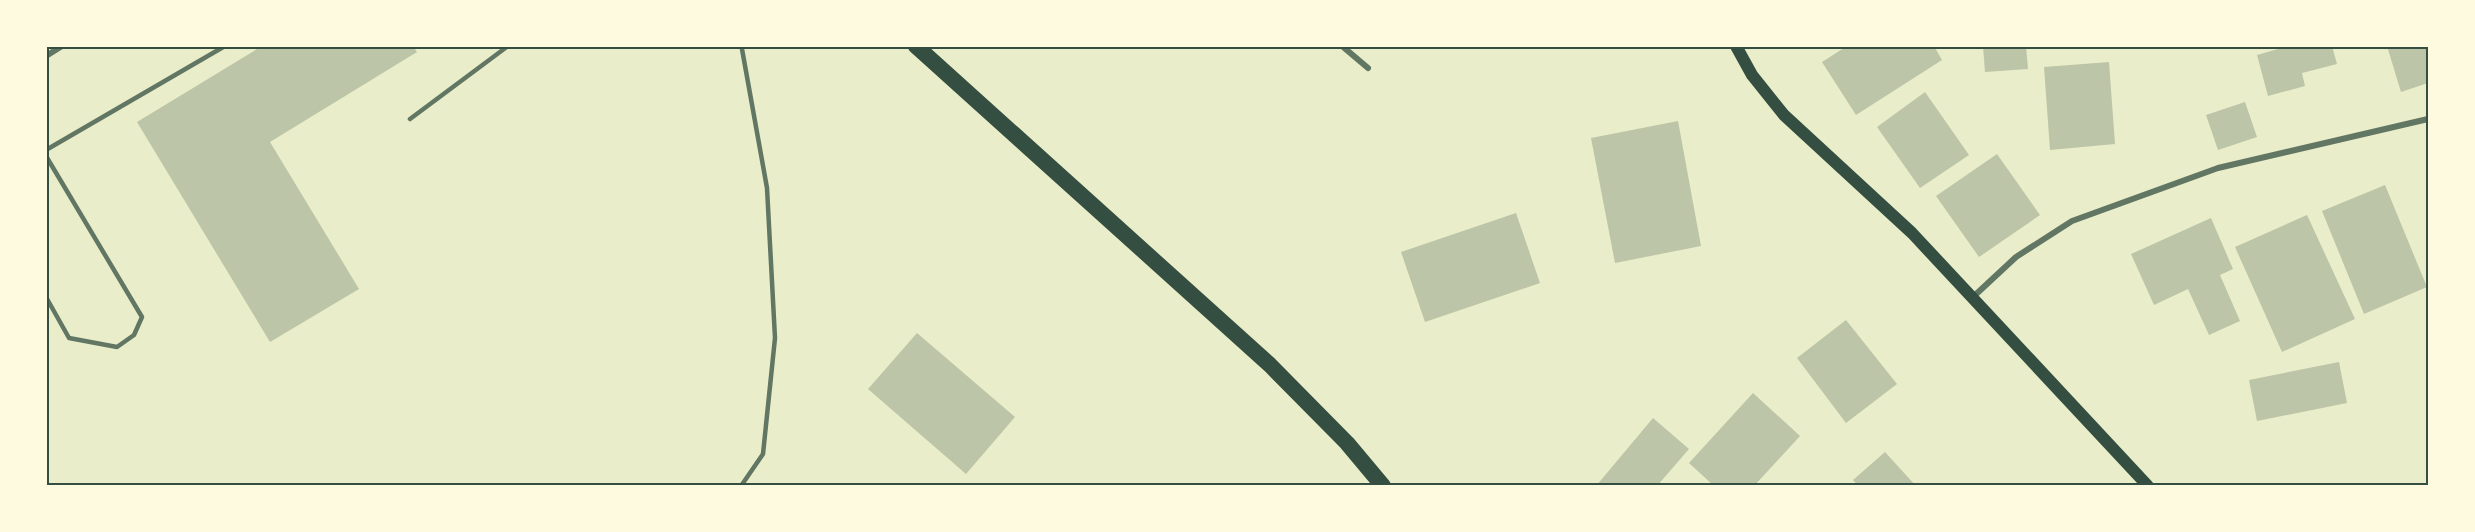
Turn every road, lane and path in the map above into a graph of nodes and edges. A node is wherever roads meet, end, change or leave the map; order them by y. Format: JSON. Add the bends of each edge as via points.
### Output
{"nodes":[{"id":1,"x":62,"y":46,"type":"edge"},
{"id":2,"x":225,"y":46,"type":"edge"},
{"id":3,"x":508,"y":46,"type":"edge"},
{"id":4,"x":916,"y":46,"type":"edge"},
{"id":5,"x":1342,"y":46,"type":"edge"},
{"id":6,"x":1736,"y":46,"type":"edge"},
{"id":7,"x":743,"y":47,"type":"edge"},
{"id":8,"x":46,"y":56,"type":"edge"},
{"id":9,"x":1368,"y":68,"type":"dead end"},
{"id":10,"x":410,"y":119,"type":"dead end"},
{"id":11,"x":2428,"y":119,"type":"edge"},
{"id":12,"x":46,"y":150,"type":"edge"},
{"id":13,"x":46,"y":156,"type":"edge"},
{"id":14,"x":46,"y":297,"type":"edge"},
{"id":15,"x":1973,"y":297,"type":"junction"},
{"id":16,"x":741,"y":486,"type":"edge"},
{"id":17,"x":1383,"y":486,"type":"edge"},
{"id":18,"x":2148,"y":486,"type":"edge"}],
"edges":[{"from":1,"to":8,"type":"street"},
{"from":2,"to":12,"type":"lane"},
{"from":3,"to":10,"type":"lane"},
{"from":4,"to":17,"type":"highway","via":[[1270,365],[1347,443]]},
{"from":5,"to":9,"type":"street"},
{"from":6,"to":15,"type":"main road","via":[[1752,75],[1784,115],[1912,233]]},
{"from":7,"to":16,"type":"lane","via":[[767,188],[775,338],[763,454]]},
{"from":11,"to":15,"type":"street","via":[[2218,168],[2072,221],[2016,257]]},
{"from":13,"to":14,"type":"lane","via":[[142,317],[134,335],[117,347],[69,338]]},
{"from":15,"to":18,"type":"main road"}]}
